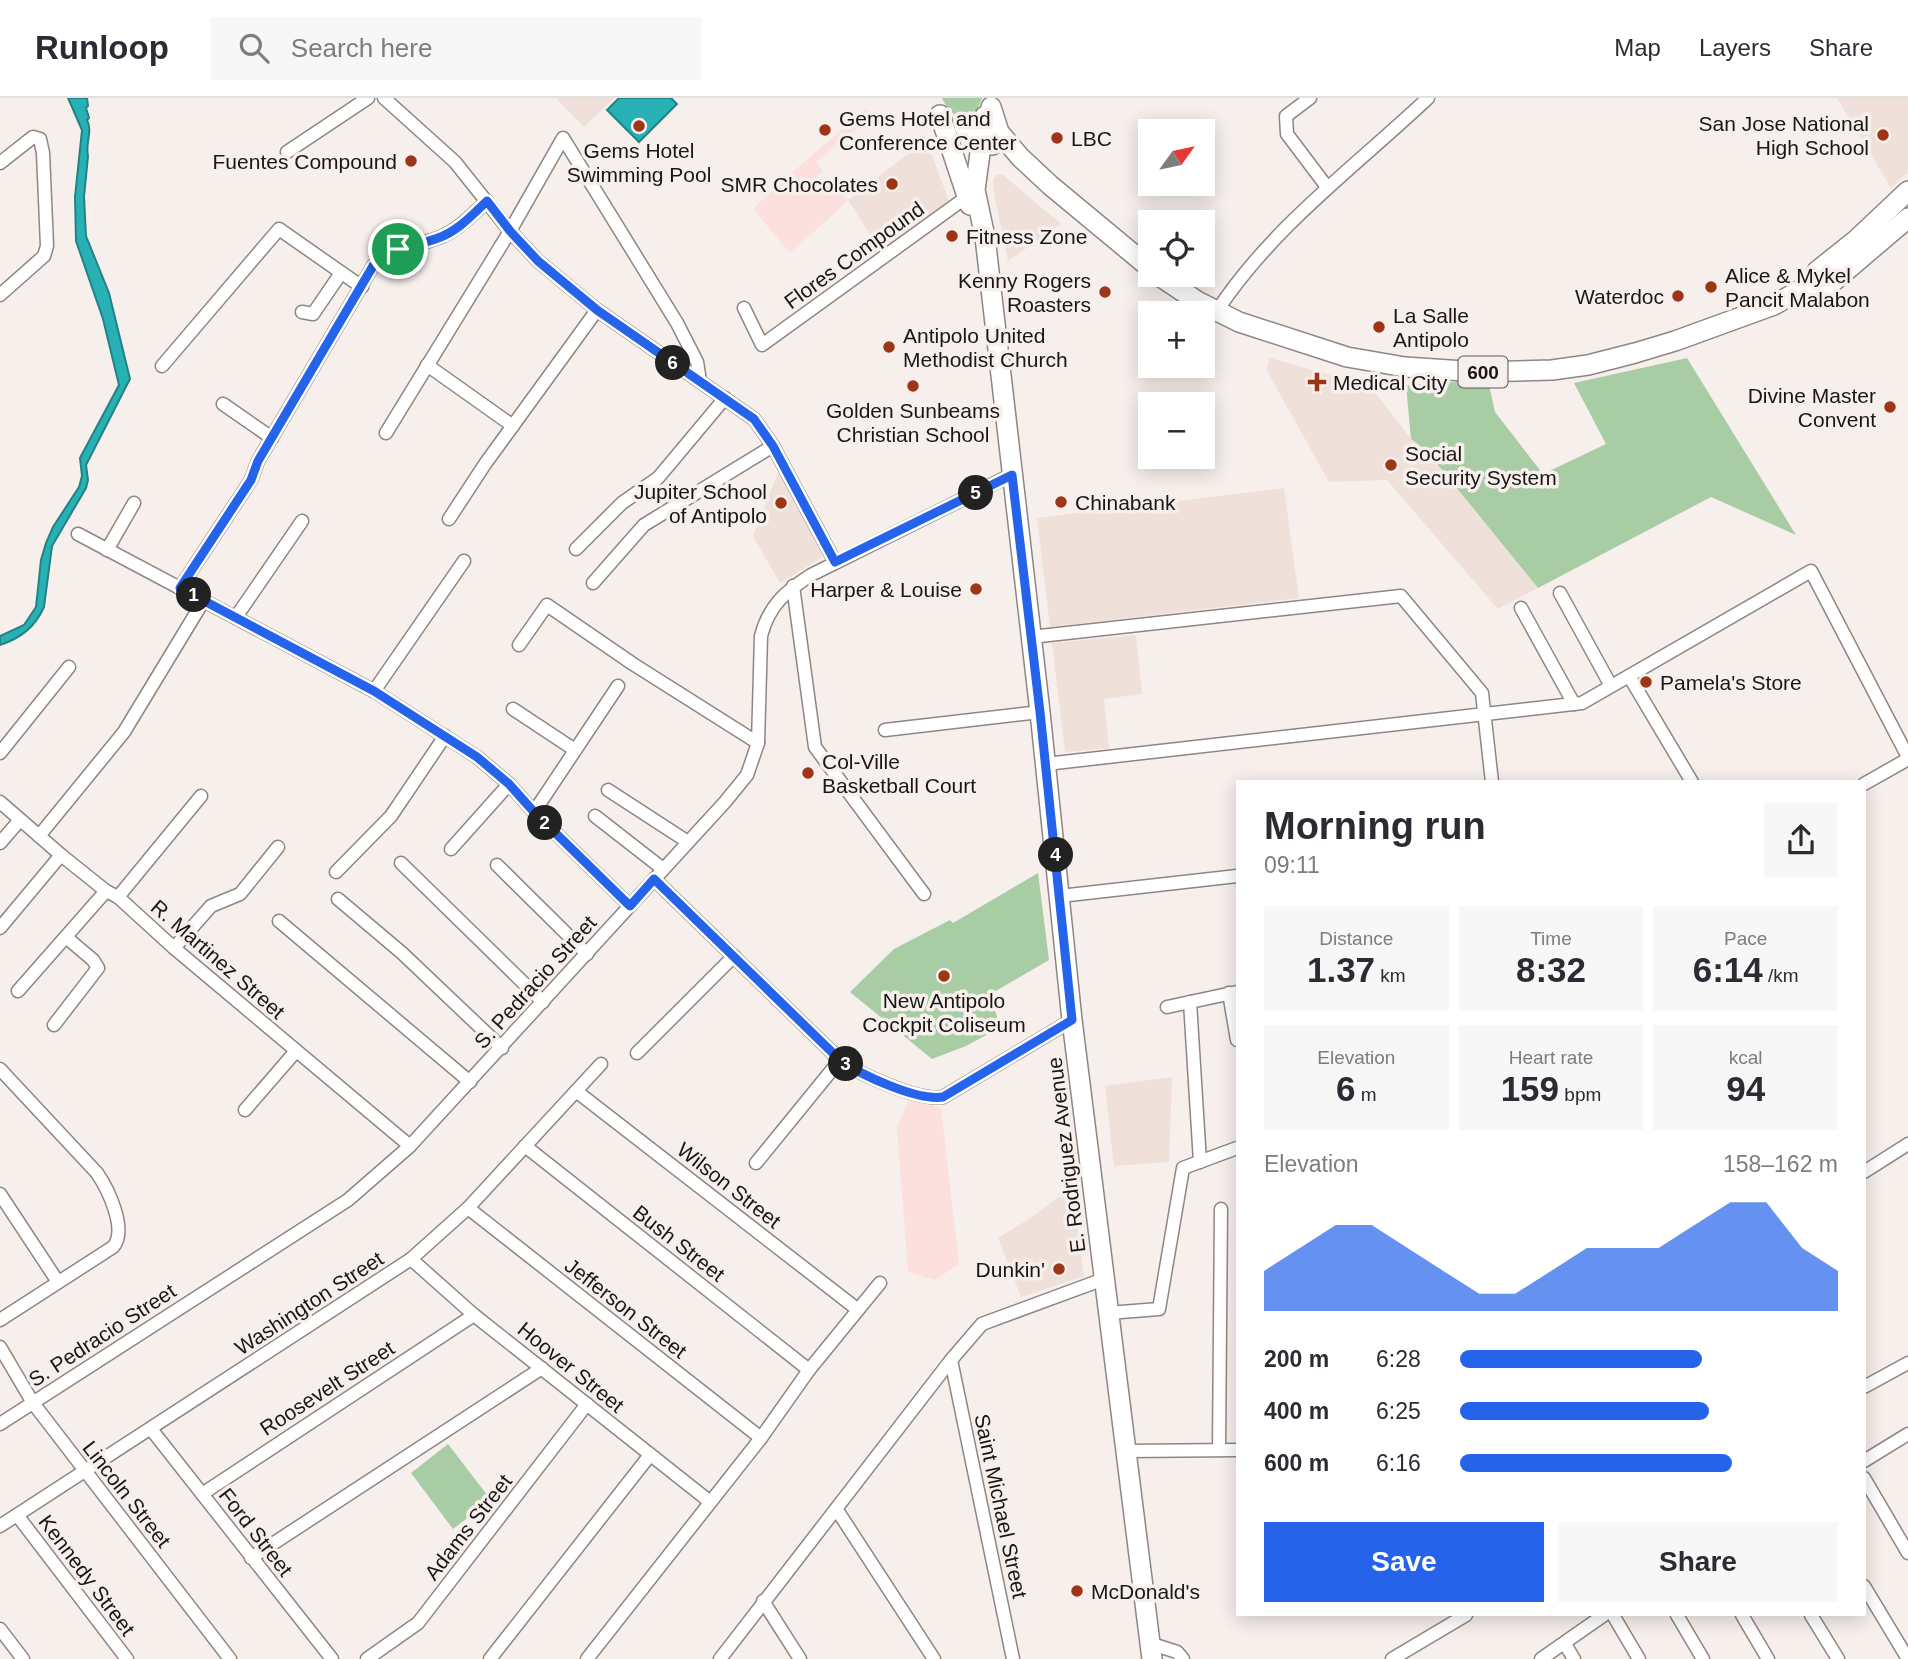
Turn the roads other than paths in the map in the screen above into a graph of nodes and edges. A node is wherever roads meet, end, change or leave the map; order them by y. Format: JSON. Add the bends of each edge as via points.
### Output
{"nodes":[{"id":1,"x":368,"y":98,"type":"edge"},
{"id":2,"x":384,"y":98,"type":"edge"},
{"id":3,"x":1310,"y":98,"type":"edge"},
{"id":4,"x":1428,"y":98,"type":"edge"},
{"id":5,"x":937,"y":107,"type":"edge"},
{"id":6,"x":990,"y":107,"type":"edge"},
{"id":7,"x":964,"y":127,"type":"junction"},
{"id":8,"x":984,"y":140,"type":"junction"},
{"id":9,"x":287,"y":152,"type":"dead end"},
{"id":10,"x":0,"y":163,"type":"edge"},
{"id":11,"x":1050,"y":185,"type":"junction"},
{"id":12,"x":1327,"y":187,"type":"junction"},
{"id":13,"x":1908,"y":191,"type":"edge"},
{"id":14,"x":968,"y":196,"type":"junction"},
{"id":15,"x":487,"y":201,"type":"junction"},
{"id":16,"x":1908,"y":218,"type":"edge"},
{"id":17,"x":510,"y":231,"type":"junction"},
{"id":18,"x":1138,"y":258,"type":"edge"},
{"id":19,"x":988,"y":270,"type":"junction"},
{"id":20,"x":341,"y":273,"type":"junction"},
{"id":21,"x":1812,"y":283,"type":"junction"},
{"id":22,"x":362,"y":287,"type":"junction"},
{"id":23,"x":1178,"y":287,"type":"edge"},
{"id":24,"x":0,"y":295,"type":"edge"},
{"id":25,"x":744,"y":308,"type":"dead end"},
{"id":26,"x":597,"y":310,"type":"junction"},
{"id":27,"x":1217,"y":311,"type":"junction"},
{"id":28,"x":302,"y":312,"type":"dead end"},
{"id":29,"x":426,"y":365,"type":"junction"},
{"id":30,"x":162,"y":366,"type":"dead end"},
{"id":31,"x":700,"y":381,"type":"junction"},
{"id":32,"x":724,"y":398,"type":"junction"},
{"id":33,"x":223,"y":404,"type":"dead end"},
{"id":34,"x":513,"y":426,"type":"junction"},
{"id":35,"x":386,"y":433,"type":"dead end"},
{"id":36,"x":272,"y":438,"type":"junction"},
{"id":37,"x":773,"y":446,"type":"junction"},
{"id":38,"x":1012,"y":475,"type":"junction"},
{"id":39,"x":134,"y":503,"type":"dead end"},
{"id":40,"x":449,"y":519,"type":"dead end"},
{"id":41,"x":302,"y":521,"type":"dead end"},
{"id":42,"x":78,"y":534,"type":"dead end"},
{"id":43,"x":576,"y":549,"type":"dead end"},
{"id":44,"x":107,"y":550,"type":"junction"},
{"id":45,"x":464,"y":561,"type":"dead end"},
{"id":46,"x":835,"y":562,"type":"junction"},
{"id":47,"x":593,"y":583,"type":"dead end"},
{"id":48,"x":793,"y":586,"type":"junction"},
{"id":49,"x":180,"y":588,"type":"junction"},
{"id":50,"x":1560,"y":593,"type":"dead end"},
{"id":51,"x":204,"y":600,"type":"junction"},
{"id":52,"x":1521,"y":608,"type":"dead end"},
{"id":53,"x":236,"y":617,"type":"junction"},
{"id":54,"x":1031,"y":637,"type":"junction"},
{"id":55,"x":519,"y":645,"type":"dead end"},
{"id":56,"x":69,"y":667,"type":"dead end"},
{"id":57,"x":1629,"y":676,"type":"junction"},
{"id":58,"x":618,"y":686,"type":"dead end"},
{"id":59,"x":1611,"y":686,"type":"junction"},
{"id":60,"x":374,"y":691,"type":"junction"},
{"id":61,"x":1574,"y":704,"type":"junction"},
{"id":62,"x":513,"y":709,"type":"dead end"},
{"id":63,"x":1040,"y":712,"type":"junction"},
{"id":64,"x":1485,"y":715,"type":"junction"},
{"id":65,"x":885,"y":730,"type":"dead end"},
{"id":66,"x":445,"y":736,"type":"junction"},
{"id":67,"x":758,"y":743,"type":"junction"},
{"id":68,"x":575,"y":750,"type":"junction"},
{"id":69,"x":0,"y":753,"type":"edge"},
{"id":70,"x":1908,"y":758,"type":"edge"},
{"id":71,"x":1046,"y":764,"type":"junction"},
{"id":72,"x":1492,"y":780,"type":"edge"},
{"id":73,"x":1691,"y":780,"type":"edge"},
{"id":74,"x":1866,"y":783,"type":"edge"},
{"id":75,"x":509,"y":784,"type":"junction"},
{"id":76,"x":608,"y":790,"type":"dead end"},
{"id":77,"x":201,"y":796,"type":"dead end"},
{"id":78,"x":0,"y":802,"type":"edge"},
{"id":79,"x":534,"y":812,"type":"junction"},
{"id":80,"x":595,"y":816,"type":"dead end"},
{"id":81,"x":20,"y":820,"type":"junction"},
{"id":82,"x":38,"y":836,"type":"junction"},
{"id":83,"x":688,"y":842,"type":"junction"},
{"id":84,"x":0,"y":844,"type":"edge"},
{"id":85,"x":278,"y":846,"type":"dead end"},
{"id":86,"x":451,"y":849,"type":"dead end"},
{"id":87,"x":61,"y":855,"type":"junction"},
{"id":88,"x":401,"y":863,"type":"dead end"},
{"id":89,"x":497,"y":865,"type":"dead end"},
{"id":90,"x":663,"y":869,"type":"junction"},
{"id":91,"x":336,"y":872,"type":"dead end"},
{"id":92,"x":1236,"y":876,"type":"edge"},
{"id":93,"x":654,"y":879,"type":"junction"},
{"id":94,"x":112,"y":894,"type":"junction"},
{"id":95,"x":924,"y":894,"type":"dead end"},
{"id":96,"x":1060,"y":896,"type":"junction"},
{"id":97,"x":338,"y":899,"type":"dead end"},
{"id":98,"x":630,"y":906,"type":"junction"},
{"id":99,"x":279,"y":921,"type":"dead end"},
{"id":100,"x":0,"y":928,"type":"edge"},
{"id":101,"x":67,"y":938,"type":"junction"},
{"id":102,"x":174,"y":948,"type":"junction"},
{"id":103,"x":587,"y":954,"type":"junction"},
{"id":104,"x":734,"y":956,"type":"junction"},
{"id":105,"x":18,"y":990,"type":"dead end"},
{"id":106,"x":1233,"y":993,"type":"edge"},
{"id":107,"x":543,"y":1002,"type":"junction"},
{"id":108,"x":1190,"y":1002,"type":"junction"},
{"id":109,"x":1167,"y":1007,"type":"dead end"},
{"id":110,"x":1072,"y":1020,"type":"junction"},
{"id":111,"x":54,"y":1025,"type":"dead end"},
{"id":112,"x":1236,"y":1028,"type":"edge"},
{"id":113,"x":502,"y":1048,"type":"junction"},
{"id":114,"x":296,"y":1051,"type":"junction"},
{"id":115,"x":637,"y":1053,"type":"dead end"},
{"id":116,"x":840,"y":1060,"type":"junction"},
{"id":117,"x":601,"y":1064,"type":"dead end"},
{"id":118,"x":0,"y":1069,"type":"edge"},
{"id":119,"x":470,"y":1082,"type":"junction"},
{"id":120,"x":576,"y":1091,"type":"junction"},
{"id":121,"x":245,"y":1110,"type":"dead end"},
{"id":122,"x":1908,"y":1144,"type":"edge"},
{"id":123,"x":410,"y":1146,"type":"junction"},
{"id":124,"x":525,"y":1146,"type":"junction"},
{"id":125,"x":1236,"y":1148,"type":"edge"},
{"id":126,"x":1200,"y":1162,"type":"junction"},
{"id":127,"x":756,"y":1163,"type":"dead end"},
{"id":128,"x":1866,"y":1171,"type":"edge"},
{"id":129,"x":0,"y":1194,"type":"edge"},
{"id":130,"x":468,"y":1208,"type":"junction"},
{"id":131,"x":1221,"y":1209,"type":"dead end"},
{"id":132,"x":411,"y":1259,"type":"junction"},
{"id":133,"x":1104,"y":1279,"type":"junction"},
{"id":134,"x":58,"y":1282,"type":"junction"},
{"id":135,"x":880,"y":1283,"type":"dead end"},
{"id":136,"x":857,"y":1309,"type":"junction"},
{"id":137,"x":1108,"y":1313,"type":"junction"},
{"id":138,"x":474,"y":1315,"type":"junction"},
{"id":139,"x":0,"y":1320,"type":"edge"},
{"id":140,"x":0,"y":1347,"type":"edge"},
{"id":141,"x":951,"y":1360,"type":"junction"},
{"id":142,"x":1908,"y":1363,"type":"edge"},
{"id":143,"x":542,"y":1368,"type":"junction"},
{"id":144,"x":809,"y":1370,"type":"junction"},
{"id":145,"x":1866,"y":1386,"type":"edge"},
{"id":146,"x":33,"y":1403,"type":"junction"},
{"id":147,"x":587,"y":1404,"type":"junction"},
{"id":148,"x":0,"y":1424,"type":"edge"},
{"id":149,"x":151,"y":1429,"type":"junction"},
{"id":150,"x":1907,"y":1437,"type":"edge"},
{"id":151,"x":761,"y":1438,"type":"junction"},
{"id":152,"x":1219,"y":1450,"type":"junction"},
{"id":153,"x":1236,"y":1450,"type":"edge"},
{"id":154,"x":1125,"y":1451,"type":"junction"},
{"id":155,"x":650,"y":1455,"type":"junction"},
{"id":156,"x":1866,"y":1460,"type":"edge"},
{"id":157,"x":84,"y":1471,"type":"junction"},
{"id":158,"x":1866,"y":1481,"type":"edge"},
{"id":159,"x":202,"y":1494,"type":"junction"},
{"id":160,"x":709,"y":1502,"type":"junction"},
{"id":161,"x":837,"y":1510,"type":"junction"},
{"id":162,"x":17,"y":1515,"type":"junction"},
{"id":163,"x":0,"y":1526,"type":"edge"},
{"id":164,"x":1908,"y":1553,"type":"edge"},
{"id":165,"x":251,"y":1558,"type":"junction"},
{"id":166,"x":1866,"y":1589,"type":"edge"},
{"id":167,"x":763,"y":1601,"type":"junction"},
{"id":168,"x":1464,"y":1616,"type":"edge"},
{"id":169,"x":1603,"y":1616,"type":"edge"},
{"id":170,"x":1614,"y":1616,"type":"edge"},
{"id":171,"x":1678,"y":1616,"type":"edge"},
{"id":172,"x":1743,"y":1616,"type":"edge"},
{"id":173,"x":1812,"y":1616,"type":"edge"},
{"id":174,"x":0,"y":1629,"type":"edge"},
{"id":175,"x":1565,"y":1644,"type":"junction"},
{"id":176,"x":1151,"y":1651,"type":"edge"},
{"id":177,"x":23,"y":1659,"type":"edge"},
{"id":178,"x":127,"y":1659,"type":"edge"},
{"id":179,"x":230,"y":1659,"type":"edge"},
{"id":180,"x":332,"y":1659,"type":"edge"},
{"id":181,"x":366,"y":1659,"type":"edge"},
{"id":182,"x":490,"y":1659,"type":"edge"},
{"id":183,"x":587,"y":1659,"type":"edge"},
{"id":184,"x":720,"y":1659,"type":"edge"},
{"id":185,"x":800,"y":1659,"type":"edge"},
{"id":186,"x":934,"y":1659,"type":"edge"},
{"id":187,"x":1013,"y":1659,"type":"edge"},
{"id":188,"x":1183,"y":1659,"type":"edge"},
{"id":189,"x":1392,"y":1659,"type":"edge"},
{"id":190,"x":1541,"y":1659,"type":"edge"},
{"id":191,"x":1574,"y":1659,"type":"edge"},
{"id":192,"x":1639,"y":1659,"type":"edge"},
{"id":193,"x":1703,"y":1659,"type":"edge"},
{"id":194,"x":1768,"y":1659,"type":"edge"},
{"id":195,"x":1838,"y":1659,"type":"edge"},
{"id":196,"x":1908,"y":1659,"type":"edge"}],
"edges":[{"from":1,"to":9,"type":"street"},
{"from":2,"to":15,"type":"street","via":[[455,162]]},
{"from":3,"to":12,"type":"street","via":[[1286,116],[1287,134]]},
{"from":4,"to":12,"type":"street"},
{"from":5,"to":7,"type":"main road","via":[[955,125]]},
{"from":5,"to":14,"type":"main road","name":"E. Rodriguez Avenue"},
{"from":6,"to":7,"type":"main road","via":[[976,124]]},
{"from":6,"to":8,"type":"main road","name":"E. Rodriguez Avenue"},
{"from":6,"to":11,"type":"main road","via":[[999,132]]},
{"from":7,"to":8,"type":"main road"},
{"from":8,"to":11,"type":"main road"},
{"from":8,"to":19,"type":"main road","name":"E. Rodriguez Avenue","via":[[975,190]]},
{"from":10,"to":24,"type":"street","via":[[33,137],[40,139],[47,246],[44,256]]},
{"from":11,"to":18,"type":"main road"},
{"from":12,"to":27,"type":"street","via":[[1238,279]]},
{"from":13,"to":21,"type":"main road","number":"600","via":[[1817,271]]},
{"from":14,"to":19,"type":"main road","name":"E. Rodriguez Avenue"},
{"from":14,"to":25,"type":"street","name":"Flores Compound","via":[[762,345]]},
{"from":15,"to":17,"type":"street"},
{"from":15,"to":22,"type":"street","via":[[439,238],[386,254]]},
{"from":16,"to":21,"type":"main road","number":"600","via":[[1828,286]]},
{"from":17,"to":26,"type":"street"},
{"from":17,"to":29,"type":"street"},
{"from":17,"to":31,"type":"street","via":[[563,138],[677,323]]},
{"from":19,"to":38,"type":"main road","name":"E. Rodriguez Avenue"},
{"from":20,"to":22,"type":"street"},
{"from":20,"to":28,"type":"street","via":[[313,314]]},
{"from":20,"to":30,"type":"street","via":[[279,229]]},
{"from":21,"to":27,"type":"main road","number":"600","via":[[1774,305],[1675,341],[1588,365],[1536,372],[1405,367],[1359,359]]},
{"from":22,"to":36,"type":"street"},
{"from":23,"to":27,"type":"main road","number":"600"},
{"from":26,"to":31,"type":"street"},
{"from":26,"to":34,"type":"street"},
{"from":29,"to":34,"type":"street"},
{"from":29,"to":35,"type":"street"},
{"from":31,"to":32,"type":"street"},
{"from":32,"to":37,"type":"street","via":[[754,419]]},
{"from":32,"to":43,"type":"street","via":[[658,478],[622,503]]},
{"from":33,"to":36,"type":"street"},
{"from":34,"to":40,"type":"street"},
{"from":36,"to":49,"type":"street","via":[[251,480]]},
{"from":37,"to":46,"type":"street"},
{"from":37,"to":47,"type":"street","via":[[644,525]]},
{"from":38,"to":46,"type":"street","name":"S. Pedracio Street"},
{"from":38,"to":54,"type":"main road","name":"E. Rodriguez Avenue"},
{"from":39,"to":44,"type":"street"},
{"from":41,"to":53,"type":"street"},
{"from":42,"to":44,"type":"street"},
{"from":44,"to":49,"type":"street"},
{"from":45,"to":60,"type":"street"},
{"from":46,"to":48,"type":"street","name":"S. Pedracio Street"},
{"from":48,"to":67,"type":"street","name":"S. Pedracio Street","via":[[775,601],[761,636]]},
{"from":48,"to":95,"type":"street","via":[[815,747]]},
{"from":49,"to":51,"type":"street"},
{"from":50,"to":59,"type":"street"},
{"from":51,"to":53,"type":"street"},
{"from":51,"to":82,"type":"street","via":[[124,732]]},
{"from":52,"to":61,"type":"street"},
{"from":53,"to":60,"type":"street"},
{"from":54,"to":63,"type":"main road","name":"E. Rodriguez Avenue"},
{"from":54,"to":64,"type":"street","via":[[1401,596],[1482,693]]},
{"from":55,"to":67,"type":"street","via":[[547,604]]},
{"from":56,"to":69,"type":"street"},
{"from":57,"to":59,"type":"street"},
{"from":57,"to":70,"type":"street","via":[[1811,571]]},
{"from":57,"to":73,"type":"street"},
{"from":58,"to":68,"type":"street"},
{"from":59,"to":61,"type":"street"},
{"from":60,"to":66,"type":"street"},
{"from":61,"to":64,"type":"street"},
{"from":62,"to":68,"type":"street"},
{"from":63,"to":65,"type":"street"},
{"from":63,"to":71,"type":"main road","name":"E. Rodriguez Avenue"},
{"from":64,"to":71,"type":"street"},
{"from":64,"to":72,"type":"street"},
{"from":66,"to":75,"type":"street"},
{"from":66,"to":91,"type":"street","via":[[391,816]]},
{"from":67,"to":83,"type":"street","name":"S. Pedracio Street","via":[[747,775]]},
{"from":68,"to":79,"type":"street"},
{"from":70,"to":74,"type":"street"},
{"from":71,"to":96,"type":"main road","name":"E. Rodriguez Avenue"},
{"from":75,"to":79,"type":"street"},
{"from":75,"to":86,"type":"street"},
{"from":76,"to":83,"type":"street"},
{"from":77,"to":94,"type":"street"},
{"from":78,"to":81,"type":"street","name":"R. Martinez Street"},
{"from":79,"to":98,"type":"street"},
{"from":80,"to":90,"type":"street"},
{"from":81,"to":82,"type":"street","name":"R. Martinez Street"},
{"from":81,"to":84,"type":"street"},
{"from":82,"to":87,"type":"street","name":"R. Martinez Street"},
{"from":83,"to":90,"type":"street","name":"S. Pedracio Street"},
{"from":85,"to":102,"type":"street","via":[[240,894],[211,905]]},
{"from":87,"to":94,"type":"street","name":"R. Martinez Street"},
{"from":87,"to":100,"type":"street"},
{"from":88,"to":107,"type":"street"},
{"from":89,"to":103,"type":"street"},
{"from":90,"to":93,"type":"street","name":"S. Pedracio Street"},
{"from":92,"to":96,"type":"street"},
{"from":93,"to":98,"type":"street","name":"S. Pedracio Street"},
{"from":93,"to":104,"type":"street"},
{"from":94,"to":101,"type":"street"},
{"from":94,"to":102,"type":"street","name":"R. Martinez Street"},
{"from":96,"to":110,"type":"main road","name":"E. Rodriguez Avenue"},
{"from":97,"to":113,"type":"street"},
{"from":98,"to":103,"type":"street","name":"S. Pedracio Street"},
{"from":99,"to":119,"type":"street"},
{"from":101,"to":105,"type":"street"},
{"from":101,"to":111,"type":"street","via":[[98,968]]},
{"from":102,"to":114,"type":"street","name":"R. Martinez Street"},
{"from":103,"to":107,"type":"street","name":"S. Pedracio Street"},
{"from":104,"to":115,"type":"street"},
{"from":104,"to":116,"type":"street"},
{"from":106,"to":108,"type":"street"},
{"from":106,"to":112,"type":"street"},
{"from":107,"to":113,"type":"street","name":"S. Pedracio Street"},
{"from":108,"to":109,"type":"street"},
{"from":108,"to":126,"type":"street"},
{"from":110,"to":116,"type":"street","via":[[943,1097],[893,1087]]},
{"from":110,"to":133,"type":"main road","name":"E. Rodriguez Avenue"},
{"from":113,"to":119,"type":"street","name":"S. Pedracio Street"},
{"from":114,"to":121,"type":"street"},
{"from":114,"to":123,"type":"street","name":"R. Martinez Street"},
{"from":116,"to":127,"type":"street"},
{"from":117,"to":120,"type":"street","name":"Washington Street"},
{"from":118,"to":134,"type":"street","via":[[97,1173],[107,1187],[120,1230],[113,1247]]},
{"from":119,"to":123,"type":"street","name":"S. Pedracio Street"},
{"from":120,"to":124,"type":"street","name":"Washington Street"},
{"from":120,"to":136,"type":"street","name":"Wilson Street"},
{"from":122,"to":128,"type":"street"},
{"from":123,"to":146,"type":"street","name":"S. Pedracio Street","via":[[348,1199]]},
{"from":124,"to":130,"type":"street","name":"Washington Street"},
{"from":124,"to":144,"type":"street","name":"Bush Street"},
{"from":125,"to":126,"type":"street"},
{"from":126,"to":137,"type":"street","via":[[1183,1168],[1159,1308]]},
{"from":129,"to":134,"type":"street"},
{"from":130,"to":132,"type":"street","name":"Washington Street"},
{"from":130,"to":151,"type":"street","name":"Jefferson Street"},
{"from":131,"to":152,"type":"street"},
{"from":132,"to":138,"type":"street","name":"Hoover Street"},
{"from":132,"to":149,"type":"street","name":"Washington Street"},
{"from":133,"to":137,"type":"main road","name":"E. Rodriguez Avenue"},
{"from":133,"to":141,"type":"street","via":[[982,1324]]},
{"from":134,"to":139,"type":"street"},
{"from":135,"to":136,"type":"street"},
{"from":136,"to":144,"type":"street"},
{"from":137,"to":154,"type":"main road","name":"E. Rodriguez Avenue"},
{"from":138,"to":143,"type":"street","name":"Hoover Street"},
{"from":138,"to":159,"type":"street","name":"Roosevelt Street"},
{"from":140,"to":146,"type":"street","name":"Lincoln Street"},
{"from":141,"to":161,"type":"street"},
{"from":141,"to":187,"type":"street","name":"Saint Michael Street"},
{"from":142,"to":145,"type":"street"},
{"from":143,"to":147,"type":"street","name":"Hoover Street"},
{"from":143,"to":165,"type":"street"},
{"from":144,"to":151,"type":"street"},
{"from":146,"to":148,"type":"street","name":"S. Pedracio Street"},
{"from":146,"to":157,"type":"street","name":"Lincoln Street"},
{"from":147,"to":155,"type":"street","name":"Hoover Street"},
{"from":147,"to":181,"type":"street","name":"Adams Street","via":[[418,1623]]},
{"from":149,"to":157,"type":"street","name":"Washington Street"},
{"from":149,"to":159,"type":"street","name":"Ford Street"},
{"from":150,"to":156,"type":"street"},
{"from":151,"to":160,"type":"street"},
{"from":152,"to":153,"type":"street"},
{"from":152,"to":154,"type":"street"},
{"from":154,"to":176,"type":"main road","name":"E. Rodriguez Avenue"},
{"from":155,"to":160,"type":"street","name":"Hoover Street"},
{"from":155,"to":182,"type":"street"},
{"from":157,"to":162,"type":"street","name":"Washington Street"},
{"from":157,"to":179,"type":"street","name":"Lincoln Street"},
{"from":158,"to":164,"type":"street"},
{"from":159,"to":165,"type":"street","name":"Ford Street"},
{"from":160,"to":183,"type":"street"},
{"from":161,"to":167,"type":"street"},
{"from":161,"to":186,"type":"street"},
{"from":162,"to":163,"type":"street","name":"Washington Street"},
{"from":162,"to":178,"type":"street","name":"Kennedy Street"},
{"from":165,"to":180,"type":"street","name":"Ford Street"},
{"from":166,"to":196,"type":"street"},
{"from":167,"to":184,"type":"street"},
{"from":167,"to":185,"type":"street"},
{"from":168,"to":189,"type":"street"},
{"from":169,"to":175,"type":"street"},
{"from":170,"to":192,"type":"street"},
{"from":171,"to":193,"type":"street"},
{"from":172,"to":194,"type":"street"},
{"from":173,"to":195,"type":"street"},
{"from":174,"to":177,"type":"street"},
{"from":175,"to":190,"type":"street"},
{"from":175,"to":191,"type":"street"},
{"from":176,"to":188,"type":"street","via":[[1177,1653]]}]}
